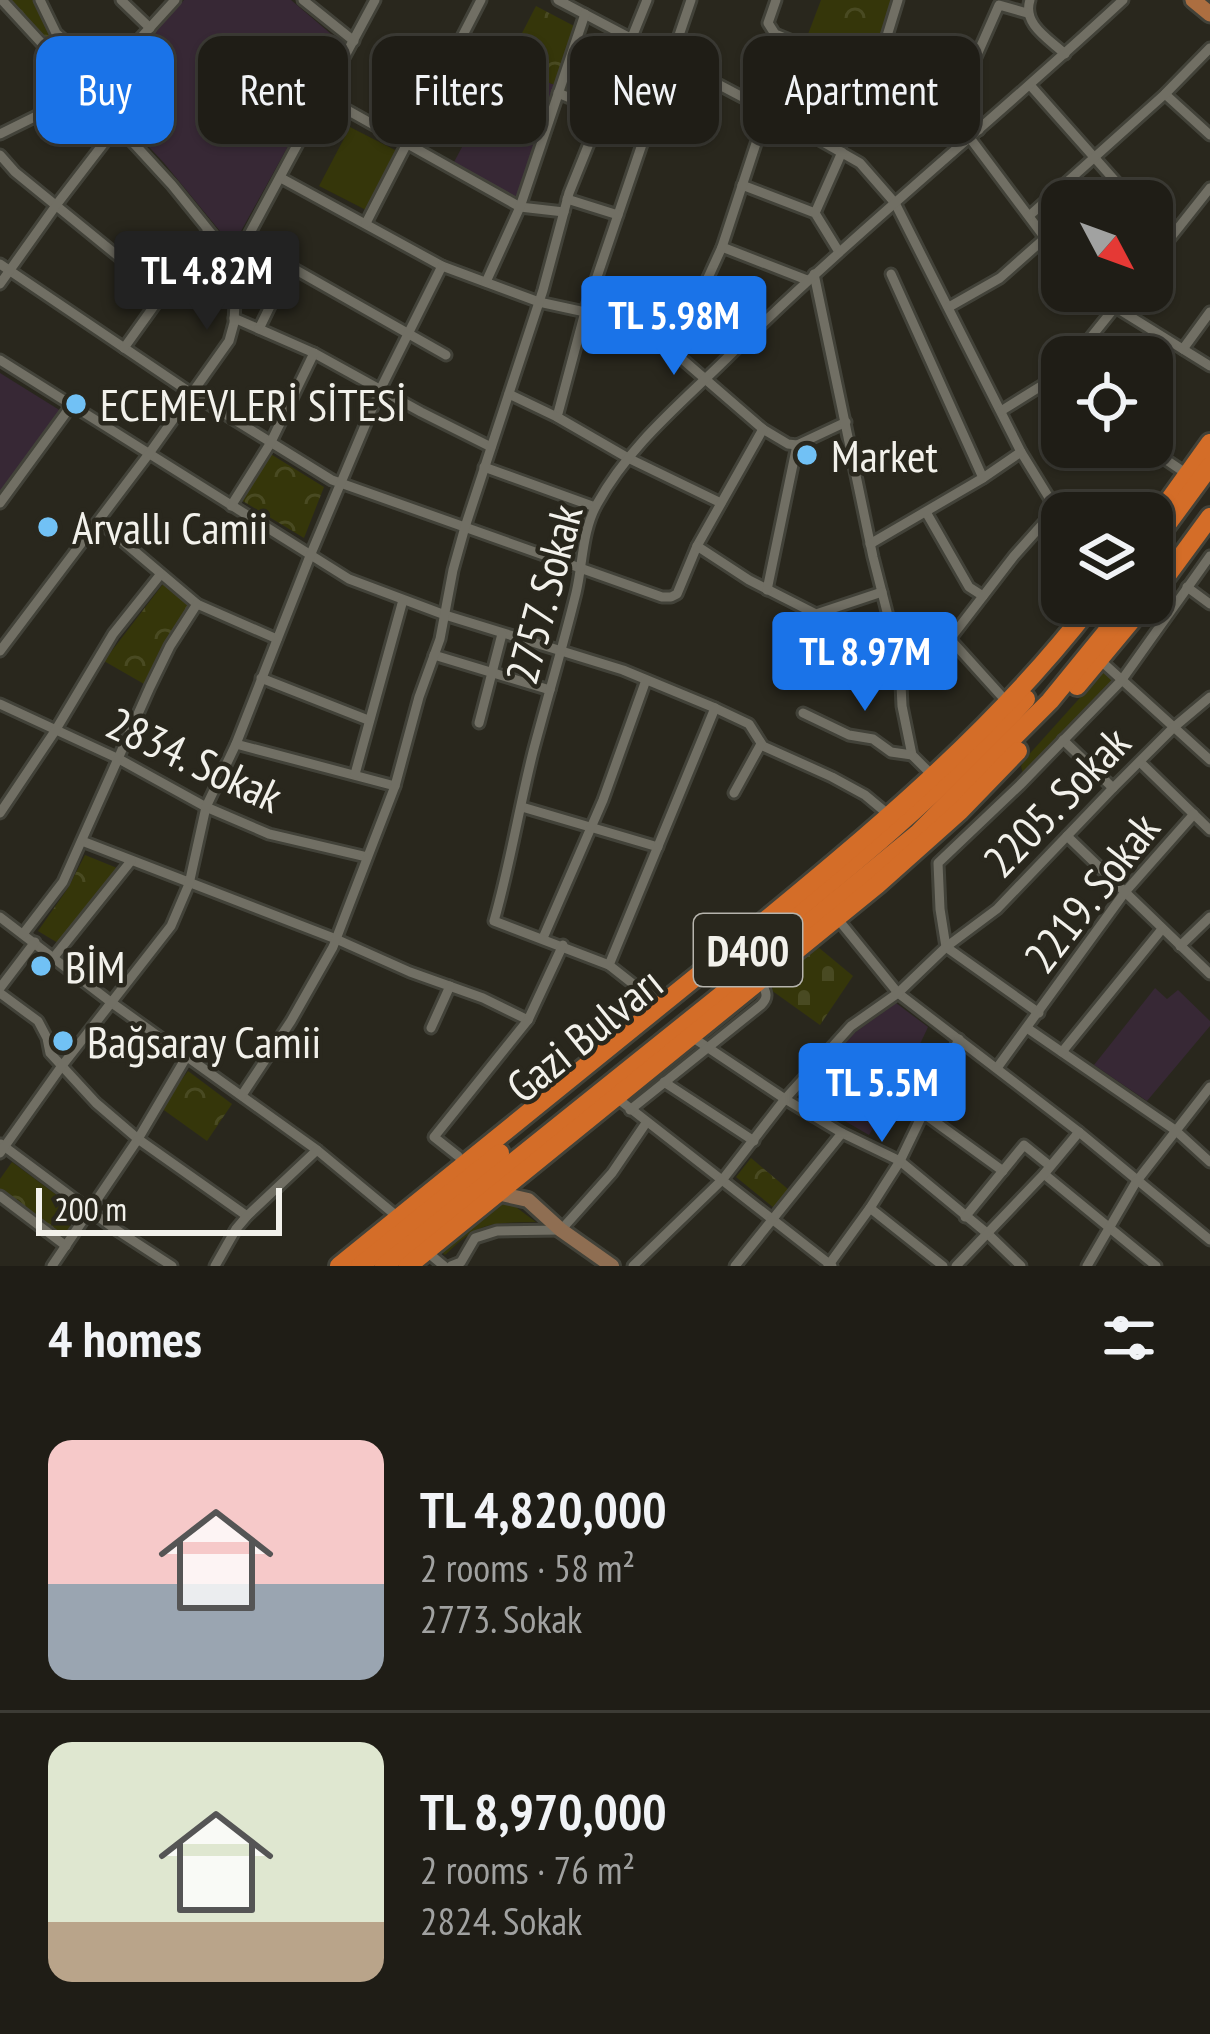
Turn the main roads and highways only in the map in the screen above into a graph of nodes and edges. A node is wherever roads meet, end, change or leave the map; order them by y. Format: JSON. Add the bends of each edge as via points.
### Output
{"nodes":[{"id":1,"x":1193,"y":0,"type":"edge"},
{"id":2,"x":1210,"y":14,"type":"edge"},
{"id":3,"x":1210,"y":443,"type":"edge"},
{"id":4,"x":1210,"y":466,"type":"edge"},
{"id":5,"x":1187,"y":474,"type":"junction"},
{"id":6,"x":1173,"y":494,"type":"edge"},
{"id":7,"x":1210,"y":501,"type":"edge"},
{"id":8,"x":1173,"y":518,"type":"joint"},
{"id":9,"x":1204,"y":525,"type":"edge"},
{"id":10,"x":1173,"y":558,"type":"edge"},
{"id":11,"x":1173,"y":564,"type":"edge"},
{"id":12,"x":1075,"y":624,"type":"edge"},
{"id":13,"x":1090,"y":624,"type":"edge"},
{"id":14,"x":1113,"y":624,"type":"edge"},
{"id":15,"x":1127,"y":624,"type":"edge"},
{"id":16,"x":526,"y":1169,"type":"junction"},
{"id":17,"x":497,"y":1193,"type":"junction"},
{"id":18,"x":528,"y":1200,"type":"junction"},
{"id":19,"x":339,"y":1266,"type":"edge"},
{"id":20,"x":360,"y":1266,"type":"edge"},
{"id":21,"x":383,"y":1266,"type":"edge"},
{"id":22,"x":408,"y":1266,"type":"edge"},
{"id":23,"x":612,"y":1266,"type":"edge"}],
"edges":[{"from":1,"to":2,"type":"main road"},
{"from":3,"to":5,"type":"highway"},
{"from":4,"to":8,"type":"highway"},
{"from":5,"to":6,"type":"highway"},
{"from":5,"to":8,"type":"highway"},
{"from":7,"to":9,"type":"highway"},
{"from":7,"to":10,"type":"highway"},
{"from":9,"to":11,"type":"highway"},
{"from":12,"to":19,"type":"highway","via":[[890,816]]},
{"from":13,"to":20,"type":"highway","name":"Gazi Bulvarı","number":"D400","via":[[982,748],[889,836]]},
{"from":14,"to":21,"type":"highway","name":"Gazi Bulvarı","number":"D400","via":[[1050,701],[917,834]]},
{"from":15,"to":16,"type":"highway","via":[[1004,766],[878,886],[623,1104]]},
{"from":16,"to":17,"type":"highway"},
{"from":16,"to":18,"type":"main road"},
{"from":17,"to":18,"type":"main road"},
{"from":17,"to":22,"type":"highway"},
{"from":18,"to":23,"type":"main road"}]}
